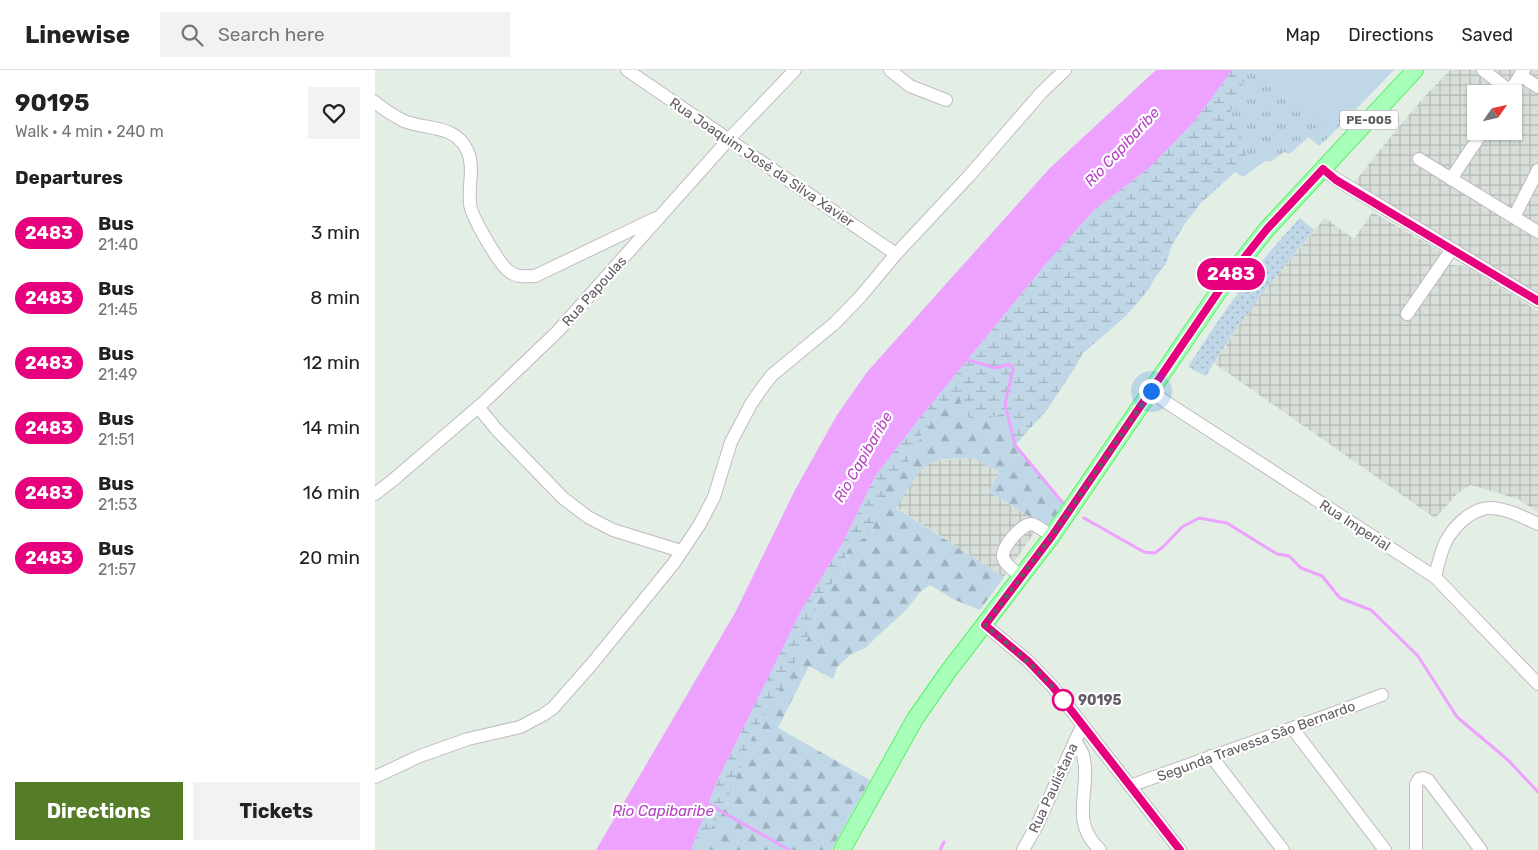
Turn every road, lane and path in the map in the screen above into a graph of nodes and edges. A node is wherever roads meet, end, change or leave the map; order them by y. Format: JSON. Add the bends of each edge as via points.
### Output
{"nodes":[{"id":1,"x":627,"y":70,"type":"edge"},
{"id":2,"x":795,"y":70,"type":"edge"},
{"id":3,"x":890,"y":70,"type":"edge"},
{"id":4,"x":1065,"y":70,"type":"edge"},
{"id":5,"x":1415,"y":70,"type":"edge"},
{"id":6,"x":1483,"y":70,"type":"edge"},
{"id":7,"x":1522,"y":73,"type":"edge"},
{"id":8,"x":1500,"y":85,"type":"edge"},
{"id":9,"x":1514,"y":85,"type":"edge"},
{"id":10,"x":1538,"y":87,"type":"edge"},
{"id":11,"x":947,"y":100,"type":"dead end"},
{"id":12,"x":375,"y":102,"type":"edge"},
{"id":13,"x":729,"y":139,"type":"junction"},
{"id":14,"x":1477,"y":140,"type":"edge"},
{"id":15,"x":1419,"y":159,"type":"dead end"},
{"id":16,"x":1323,"y":169,"type":"junction"},
{"id":17,"x":1538,"y":170,"type":"edge"},
{"id":18,"x":1451,"y":179,"type":"junction"},
{"id":19,"x":661,"y":215,"type":"junction"},
{"id":20,"x":1514,"y":217,"type":"junction"},
{"id":21,"x":1538,"y":232,"type":"edge"},
{"id":22,"x":1452,"y":249,"type":"junction"},
{"id":23,"x":897,"y":254,"type":"junction"},
{"id":24,"x":1538,"y":301,"type":"edge"},
{"id":25,"x":1407,"y":314,"type":"dead end"},
{"id":26,"x":1151,"y":391,"type":"junction"},
{"id":27,"x":478,"y":407,"type":"junction"},
{"id":28,"x":375,"y":494,"type":"edge"},
{"id":29,"x":1538,"y":524,"type":"edge"},
{"id":30,"x":1052,"y":536,"type":"junction"},
{"id":31,"x":681,"y":551,"type":"junction"},
{"id":32,"x":1021,"y":576,"type":"junction"},
{"id":33,"x":1435,"y":577,"type":"junction"},
{"id":34,"x":985,"y":625,"type":"junction"},
{"id":35,"x":1538,"y":684,"type":"edge"},
{"id":36,"x":1382,"y":695,"type":"dead end"},
{"id":37,"x":1082,"y":726,"type":"junction"},
{"id":38,"x":1293,"y":729,"type":"junction"},
{"id":39,"x":1075,"y":741,"type":"junction"},
{"id":40,"x":1211,"y":756,"type":"junction"},
{"id":41,"x":375,"y":777,"type":"edge"},
{"id":42,"x":1130,"y":786,"type":"junction"},
{"id":43,"x":842,"y":850,"type":"edge"},
{"id":44,"x":1023,"y":850,"type":"edge"},
{"id":45,"x":1100,"y":850,"type":"edge"},
{"id":46,"x":1180,"y":850,"type":"edge"},
{"id":47,"x":1283,"y":850,"type":"edge"},
{"id":48,"x":1385,"y":850,"type":"edge"},
{"id":49,"x":1415,"y":850,"type":"edge"},
{"id":50,"x":1481,"y":850,"type":"edge"}],
"edges":[{"from":1,"to":13,"type":"street","name":"Rua Joaquim José da Silva Xavier"},
{"from":2,"to":13,"type":"street","name":"Rua Papoulas"},
{"from":3,"to":11,"type":"street","via":[[911,86]]},
{"from":4,"to":23,"type":"street"},
{"from":5,"to":16,"type":"main road","number":"PE-005"},
{"from":6,"to":8,"type":"street"},
{"from":7,"to":9,"type":"street"},
{"from":7,"to":10,"type":"street"},
{"from":12,"to":19,"type":"street","via":[[405,121],[452,133],[463,141],[471,165],[469,205],[503,266],[514,275],[535,276]]},
{"from":13,"to":19,"type":"street","name":"Rua Papoulas"},
{"from":13,"to":23,"type":"street","name":"Rua Joaquim José da Silva Xavier"},
{"from":14,"to":18,"type":"street"},
{"from":15,"to":18,"type":"street"},
{"from":16,"to":22,"type":"street"},
{"from":16,"to":26,"type":"main road","number":"PE-005","via":[[1249,251]]},
{"from":17,"to":20,"type":"street"},
{"from":18,"to":20,"type":"street"},
{"from":19,"to":27,"type":"street","name":"Rua Papoulas","via":[[558,331]]},
{"from":20,"to":21,"type":"street"},
{"from":22,"to":24,"type":"street"},
{"from":22,"to":25,"type":"street"},
{"from":23,"to":31,"type":"street","via":[[835,324],[772,375],[762,388],[731,442],[708,511]]},
{"from":26,"to":30,"type":"main road","number":"PE-005"},
{"from":26,"to":33,"type":"street","name":"Rua Imperial"},
{"from":27,"to":28,"type":"street","name":"Rua Papoulas"},
{"from":27,"to":31,"type":"street","via":[[563,498],[588,518],[613,530]]},
{"from":29,"to":33,"type":"street","via":[[1498,509],[1474,512],[1447,537]]},
{"from":30,"to":32,"type":"main road","number":"PE-005"},
{"from":30,"to":32,"type":"street","via":[[1031,524],[1025,525],[1007,545],[1002,556]]},
{"from":31,"to":41,"type":"street","via":[[591,665],[543,716],[521,727],[468,739],[420,756]]},
{"from":32,"to":34,"type":"main road","number":"PE-005"},
{"from":33,"to":35,"type":"street","name":"Rua Imperial"},
{"from":34,"to":37,"type":"street","via":[[1035,668]]},
{"from":34,"to":43,"type":"main road","number":"PE-005","via":[[915,719]]},
{"from":36,"to":38,"type":"street","name":"Segunda Travessa São Bernardo"},
{"from":37,"to":39,"type":"street","name":"Rua Paulistana"},
{"from":37,"to":42,"type":"street"},
{"from":38,"to":40,"type":"street","name":"Segunda Travessa São Bernardo"},
{"from":38,"to":48,"type":"street"},
{"from":39,"to":44,"type":"street","name":"Rua Paulistana"},
{"from":39,"to":45,"type":"street","via":[[1085,768],[1084,825],[1088,836]]},
{"from":40,"to":42,"type":"street","name":"Segunda Travessa São Bernardo"},
{"from":40,"to":47,"type":"street"},
{"from":42,"to":46,"type":"street"},
{"from":49,"to":50,"type":"street","via":[[1417,781],[1421,778],[1433,787]]}]}
